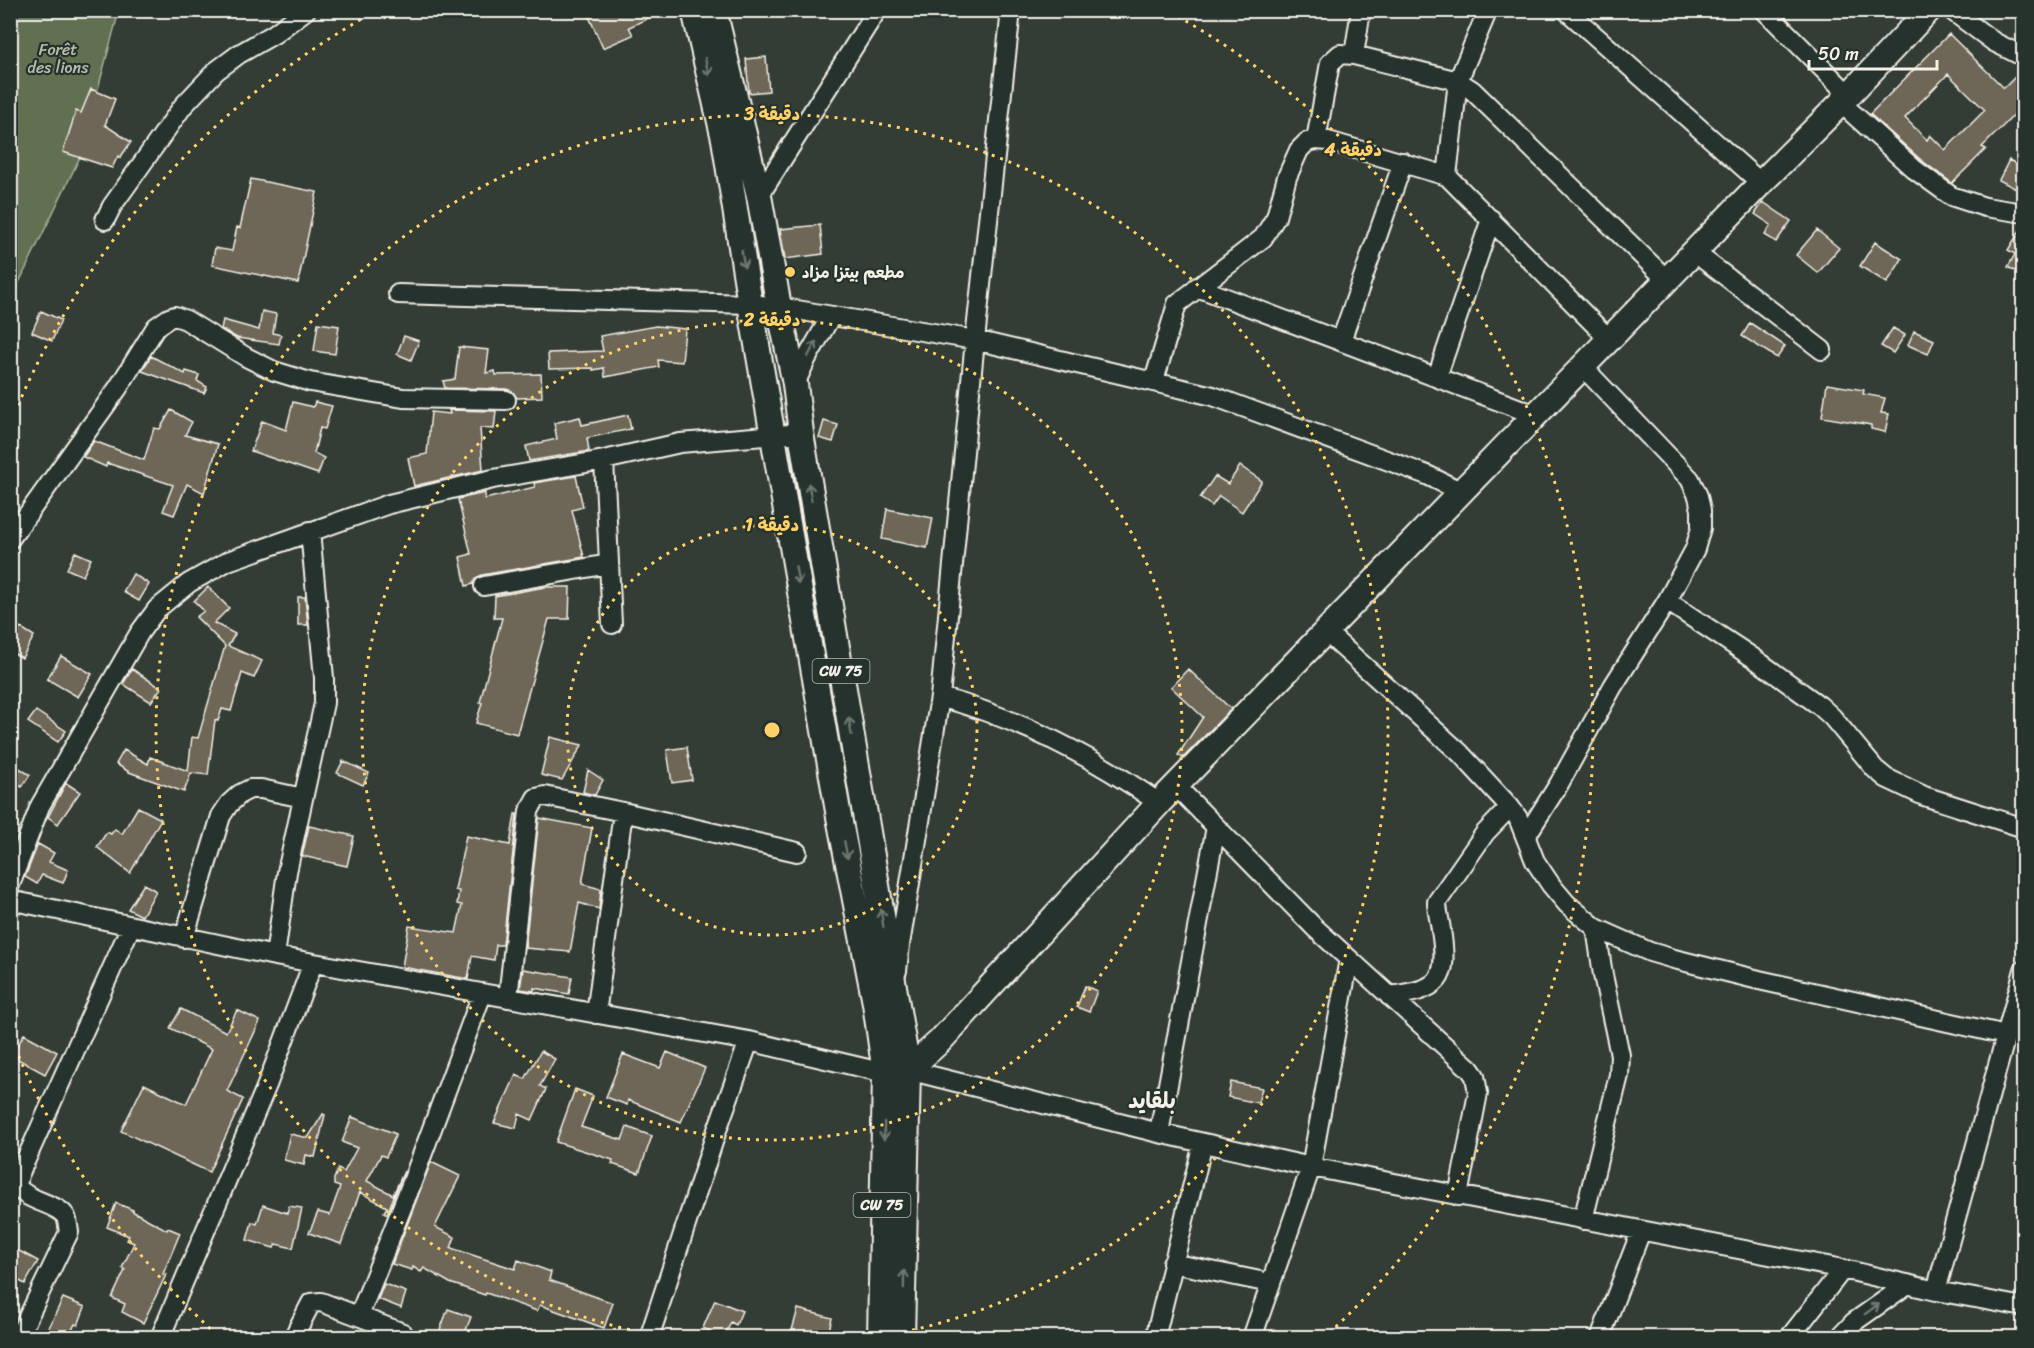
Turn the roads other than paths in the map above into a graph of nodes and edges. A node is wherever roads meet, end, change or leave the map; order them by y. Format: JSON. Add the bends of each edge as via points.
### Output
{"nodes":[{"id":1,"x":306,"y":10,"type":"edge"},
{"id":2,"x":694,"y":10,"type":"edge"},
{"id":3,"x":714,"y":10,"type":"edge"},
{"id":4,"x":877,"y":10,"type":"edge"},
{"id":5,"x":1011,"y":10,"type":"edge"},
{"id":6,"x":1361,"y":10,"type":"edge"},
{"id":7,"x":1488,"y":10,"type":"edge"},
{"id":8,"x":1566,"y":10,"type":"edge"},
{"id":9,"x":1764,"y":10,"type":"edge"},
{"id":10,"x":1929,"y":10,"type":"edge"},
{"id":11,"x":1951,"y":10,"type":"edge"},
{"id":12,"x":1354,"y":55,"type":"junction"},
{"id":13,"x":2024,"y":57,"type":"edge"},
{"id":14,"x":1458,"y":81,"type":"junction"},
{"id":15,"x":1845,"y":99,"type":"junction"},
{"id":16,"x":1316,"y":140,"type":"junction"},
{"id":17,"x":1402,"y":162,"type":"junction"},
{"id":18,"x":1447,"y":176,"type":"junction"},
{"id":19,"x":1761,"y":183,"type":"junction"},
{"id":20,"x":759,"y":196,"type":"junction"},
{"id":21,"x":2024,"y":213,"type":"edge"},
{"id":22,"x":1491,"y":219,"type":"junction"},
{"id":23,"x":105,"y":220,"type":"dead end"},
{"id":24,"x":1694,"y":252,"type":"junction"},
{"id":25,"x":1667,"y":279,"type":"junction"},
{"id":26,"x":1197,"y":287,"type":"junction"},
{"id":27,"x":398,"y":294,"type":"dead end"},
{"id":28,"x":750,"y":304,"type":"junction"},
{"id":29,"x":779,"y":307,"type":"junction"},
{"id":30,"x":831,"y":316,"type":"junction"},
{"id":31,"x":1609,"y":339,"type":"junction"},
{"id":32,"x":975,"y":340,"type":"junction"},
{"id":33,"x":1341,"y":341,"type":"junction"},
{"id":34,"x":1822,"y":350,"type":"dead end"},
{"id":35,"x":1582,"y":367,"type":"junction"},
{"id":36,"x":1437,"y":377,"type":"junction"},
{"id":37,"x":1154,"y":381,"type":"junction"},
{"id":38,"x":795,"y":384,"type":"junction"},
{"id":39,"x":506,"y":400,"type":"dead end"},
{"id":40,"x":1536,"y":415,"type":"junction"},
{"id":41,"x":801,"y":433,"type":"junction"},
{"id":42,"x":773,"y":436,"type":"junction"},
{"id":43,"x":604,"y":460,"type":"junction"},
{"id":44,"x":1462,"y":492,"type":"junction"},
{"id":45,"x":310,"y":531,"type":"junction"},
{"id":46,"x":10,"y":539,"type":"edge"},
{"id":47,"x":609,"y":564,"type":"junction"},
{"id":48,"x":484,"y":586,"type":"dead end"},
{"id":49,"x":1667,"y":601,"type":"junction"},
{"id":50,"x":612,"y":624,"type":"dead end"},
{"id":51,"x":1326,"y":632,"type":"junction"},
{"id":52,"x":940,"y":697,"type":"junction"},
{"id":53,"x":1167,"y":795,"type":"junction"},
{"id":54,"x":303,"y":798,"type":"junction"},
{"id":55,"x":1510,"y":807,"type":"junction"},
{"id":56,"x":623,"y":812,"type":"junction"},
{"id":57,"x":865,"y":814,"type":"junction"},
{"id":58,"x":839,"y":817,"type":"junction"},
{"id":59,"x":1216,"y":827,"type":"junction"},
{"id":60,"x":2024,"y":828,"type":"edge"},
{"id":61,"x":1526,"y":836,"type":"junction"},
{"id":62,"x":797,"y":852,"type":"dead end"},
{"id":63,"x":10,"y":885,"type":"edge"},
{"id":64,"x":10,"y":900,"type":"edge"},
{"id":65,"x":131,"y":926,"type":"junction"},
{"id":66,"x":1596,"y":928,"type":"junction"},
{"id":67,"x":184,"y":938,"type":"junction"},
{"id":68,"x":274,"y":956,"type":"junction"},
{"id":69,"x":1349,"y":959,"type":"junction"},
{"id":70,"x":313,"y":963,"type":"junction"},
{"id":71,"x":2024,"y":969,"type":"edge"},
{"id":72,"x":482,"y":994,"type":"junction"},
{"id":73,"x":1389,"y":996,"type":"junction"},
{"id":74,"x":508,"y":998,"type":"junction"},
{"id":75,"x":885,"y":1001,"type":"junction"},
{"id":76,"x":596,"y":1014,"type":"junction"},
{"id":77,"x":2006,"y":1035,"type":"junction"},
{"id":78,"x":749,"y":1041,"type":"junction"},
{"id":79,"x":896,"y":1071,"type":"junction"},
{"id":80,"x":1159,"y":1133,"type":"junction"},
{"id":81,"x":1203,"y":1143,"type":"junction"},
{"id":82,"x":1311,"y":1167,"type":"junction"},
{"id":83,"x":1458,"y":1196,"type":"junction"},
{"id":84,"x":1583,"y":1220,"type":"junction"},
{"id":85,"x":1641,"y":1231,"type":"junction"},
{"id":86,"x":1172,"y":1263,"type":"junction"},
{"id":87,"x":1844,"y":1269,"type":"junction"},
{"id":88,"x":1270,"y":1283,"type":"junction"},
{"id":89,"x":1908,"y":1284,"type":"junction"},
{"id":90,"x":1936,"y":1291,"type":"junction"},
{"id":91,"x":2024,"y":1307,"type":"edge"},
{"id":92,"x":359,"y":1316,"type":"junction"},
{"id":93,"x":404,"y":1333,"type":"dead end"},
{"id":94,"x":18,"y":1338,"type":"edge"},
{"id":95,"x":160,"y":1338,"type":"edge"},
{"id":96,"x":294,"y":1338,"type":"edge"},
{"id":97,"x":649,"y":1338,"type":"edge"},
{"id":98,"x":880,"y":1338,"type":"edge"},
{"id":99,"x":902,"y":1338,"type":"edge"},
{"id":100,"x":1155,"y":1338,"type":"edge"},
{"id":101,"x":1252,"y":1338,"type":"edge"},
{"id":102,"x":1600,"y":1338,"type":"edge"},
{"id":103,"x":1789,"y":1338,"type":"edge"},
{"id":104,"x":1839,"y":1338,"type":"edge"}],
"edges":[{"from":1,"to":23,"type":"street","via":[[216,71],[183,106]]},
{"from":2,"to":28,"type":"main road","number":"CW 75","one_way":true,"via":[[724,139]]},
{"from":3,"to":20,"type":"main road","number":"CW 75"},
{"from":4,"to":20,"type":"street"},
{"from":5,"to":32,"type":"street"},
{"from":6,"to":12,"type":"street"},
{"from":7,"to":14,"type":"street"},
{"from":8,"to":19,"type":"street"},
{"from":9,"to":15,"type":"street"},
{"from":10,"to":15,"type":"main road"},
{"from":11,"to":13,"type":"street","via":[[1994,42]]},
{"from":12,"to":14,"type":"street"},
{"from":12,"to":16,"type":"street","via":[[1340,54],[1330,63]]},
{"from":14,"to":18,"type":"street"},
{"from":14,"to":25,"type":"street","via":[[1472,90]]},
{"from":15,"to":19,"type":"main road"},
{"from":15,"to":21,"type":"street","via":[[1914,169],[1951,196],[1985,207]]},
{"from":16,"to":17,"type":"street"},
{"from":16,"to":26,"type":"street","via":[[1299,150],[1276,217],[1263,238]]},
{"from":17,"to":18,"type":"street"},
{"from":17,"to":33,"type":"street"},
{"from":18,"to":22,"type":"street"},
{"from":19,"to":24,"type":"main road"},
{"from":20,"to":29,"type":"main road","number":"CW 75"},
{"from":22,"to":31,"type":"street"},
{"from":22,"to":36,"type":"street"},
{"from":24,"to":25,"type":"main road"},
{"from":24,"to":34,"type":"street"},
{"from":25,"to":31,"type":"main road"},
{"from":26,"to":33,"type":"street"},
{"from":26,"to":37,"type":"street","via":[[1177,304]]},
{"from":27,"to":28,"type":"street"},
{"from":28,"to":29,"type":"street"},
{"from":28,"to":42,"type":"main road","number":"CW 75"},
{"from":29,"to":30,"type":"street"},
{"from":29,"to":38,"type":"main road","number":"CW 75"},
{"from":30,"to":32,"type":"street"},
{"from":38,"to":30,"type":"street","one_way":true},
{"from":31,"to":35,"type":"main road"},
{"from":32,"to":37,"type":"street"},
{"from":32,"to":52,"type":"street"},
{"from":33,"to":36,"type":"street"},
{"from":35,"to":40,"type":"main road"},
{"from":35,"to":49,"type":"street","via":[[1686,474],[1698,496],[1701,528],[1695,549]]},
{"from":36,"to":40,"type":"street"},
{"from":37,"to":44,"type":"street","via":[[1213,396],[1427,475]]},
{"from":38,"to":41,"type":"main road","number":"CW 75"},
{"from":39,"to":46,"type":"street","via":[[403,398],[310,382],[246,357],[175,316],[156,327],[118,388]]},
{"from":40,"to":44,"type":"main road"},
{"from":41,"to":42,"type":"street"},
{"from":57,"to":41,"type":"main road","number":"CW 75","one_way":true},
{"from":42,"to":43,"type":"street","via":[[680,443]]},
{"from":42,"to":58,"type":"main road","number":"CW 75","one_way":true},
{"from":43,"to":45,"type":"street","via":[[493,479],[389,504]]},
{"from":43,"to":47,"type":"street"},
{"from":44,"to":51,"type":"main road"},
{"from":45,"to":54,"type":"street","via":[[324,703]]},
{"from":45,"to":63,"type":"street","via":[[228,561],[189,583],[157,609],[40,806]]},
{"from":47,"to":48,"type":"street"},
{"from":47,"to":50,"type":"street"},
{"from":49,"to":60,"type":"street","via":[[1820,706],[1886,778],[1924,796]]},
{"from":49,"to":61,"type":"street"},
{"from":51,"to":53,"type":"main road"},
{"from":51,"to":55,"type":"street","via":[[1460,753]]},
{"from":52,"to":53,"type":"street","via":[[981,708],[1046,735]]},
{"from":52,"to":75,"type":"street","via":[[900,945]]},
{"from":53,"to":59,"type":"street"},
{"from":53,"to":79,"type":"main road","via":[[940,1041]]},
{"from":54,"to":67,"type":"street","via":[[250,789],[229,804],[221,816]]},
{"from":54,"to":68,"type":"street"},
{"from":55,"to":61,"type":"street"},
{"from":55,"to":73,"type":"street","via":[[1485,833],[1437,902],[1445,960],[1437,982],[1424,990]]},
{"from":56,"to":62,"type":"street"},
{"from":56,"to":74,"type":"street","via":[[545,796],[536,798],[532,804]]},
{"from":56,"to":76,"type":"street"},
{"from":57,"to":58,"type":"main road"},
{"from":75,"to":57,"type":"main road","number":"CW 75","one_way":true},
{"from":58,"to":75,"type":"main road","number":"CW 75","one_way":true},
{"from":59,"to":69,"type":"street"},
{"from":59,"to":80,"type":"street"},
{"from":61,"to":66,"type":"street","via":[[1535,861],[1551,885]]},
{"from":64,"to":65,"type":"street"},
{"from":65,"to":67,"type":"street"},
{"from":65,"to":94,"type":"street","via":[[16,1186],[21,1193],[62,1212],[69,1232]]},
{"from":66,"to":77,"type":"street","via":[[1674,959]]},
{"from":66,"to":84,"type":"street","via":[[1620,1065]]},
{"from":67,"to":68,"type":"street"},
{"from":68,"to":70,"type":"street"},
{"from":69,"to":73,"type":"street"},
{"from":69,"to":82,"type":"street"},
{"from":70,"to":72,"type":"street"},
{"from":70,"to":95,"type":"street","via":[[267,1084]]},
{"from":71,"to":77,"type":"street"},
{"from":72,"to":74,"type":"street"},
{"from":72,"to":92,"type":"street"},
{"from":73,"to":83,"type":"street","via":[[1475,1076],[1478,1093]]},
{"from":74,"to":76,"type":"street"},
{"from":75,"to":79,"type":"main road","number":"CW 75"},
{"from":76,"to":78,"type":"street"},
{"from":77,"to":90,"type":"street"},
{"from":78,"to":79,"type":"street"},
{"from":78,"to":97,"type":"street"},
{"from":79,"to":80,"type":"street"},
{"from":79,"to":98,"type":"main road","number":"CW 75","one_way":true},
{"from":99,"to":79,"type":"main road","number":"CW 75","one_way":true},
{"from":80,"to":81,"type":"street"},
{"from":81,"to":82,"type":"street"},
{"from":81,"to":86,"type":"street"},
{"from":82,"to":83,"type":"street"},
{"from":82,"to":88,"type":"street"},
{"from":83,"to":84,"type":"street"},
{"from":84,"to":85,"type":"street"},
{"from":85,"to":87,"type":"street"},
{"from":85,"to":102,"type":"street"},
{"from":86,"to":88,"type":"street"},
{"from":86,"to":100,"type":"street"},
{"from":87,"to":89,"type":"street"},
{"from":87,"to":103,"type":"street"},
{"from":88,"to":101,"type":"street"},
{"from":89,"to":90,"type":"street"},
{"from":104,"to":89,"type":"street","one_way":true,"via":[[1854,1322]]},
{"from":90,"to":91,"type":"street"},
{"from":92,"to":93,"type":"street"},
{"from":92,"to":96,"type":"street","via":[[311,1302]]}]}
